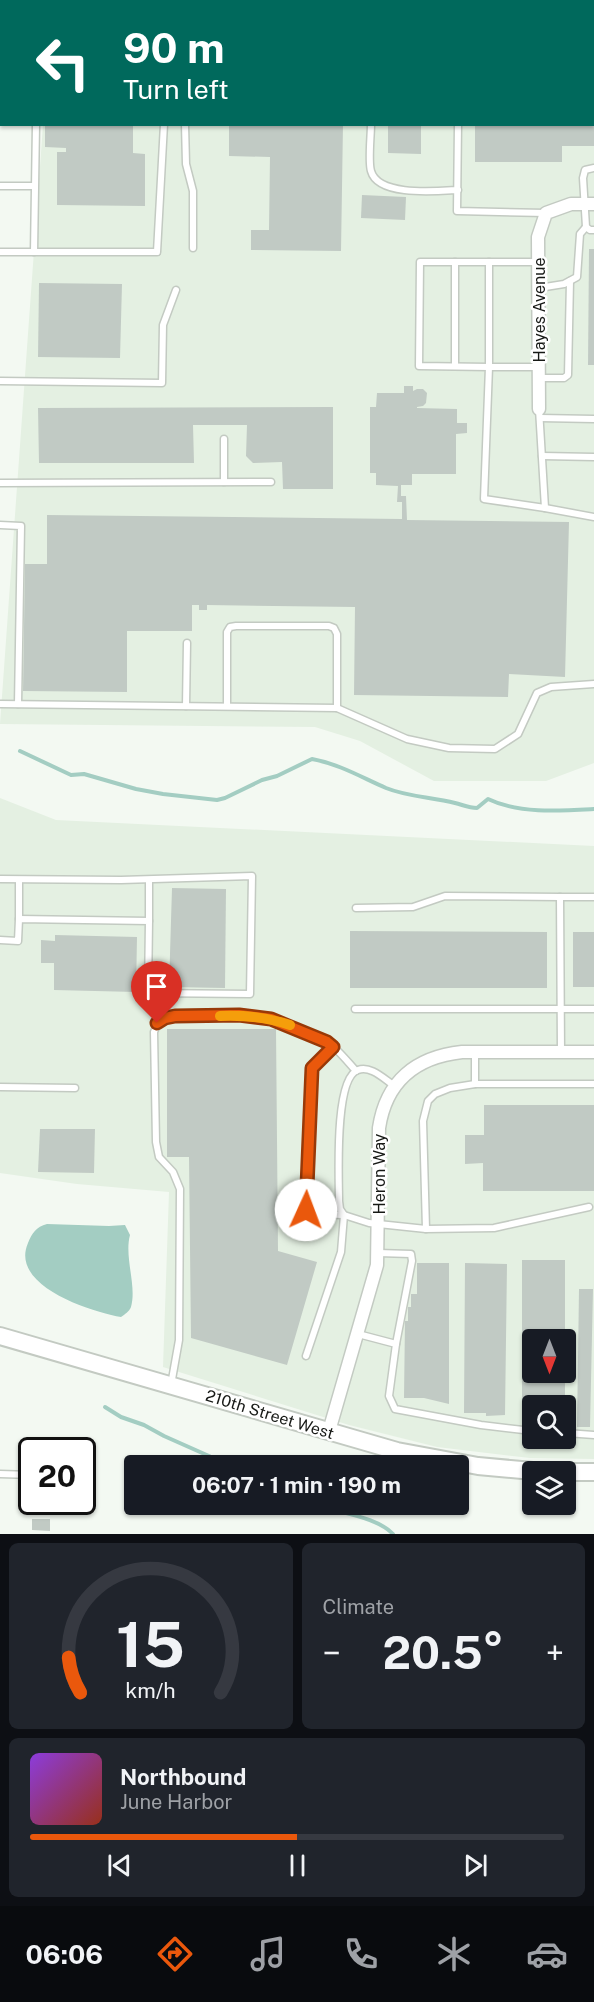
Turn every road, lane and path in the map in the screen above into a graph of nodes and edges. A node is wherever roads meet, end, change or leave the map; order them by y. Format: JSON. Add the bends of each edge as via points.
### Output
{"nodes":[{"id":1,"x":36,"y":126,"type":"edge"},
{"id":2,"x":164,"y":126,"type":"edge"},
{"id":3,"x":185,"y":126,"type":"edge"},
{"id":4,"x":371,"y":126,"type":"edge"},
{"id":5,"x":458,"y":126,"type":"edge"},
{"id":6,"x":594,"y":168,"type":"edge"},
{"id":7,"x":0,"y":186,"type":"edge"},
{"id":8,"x":34,"y":186,"type":"junction"},
{"id":9,"x":458,"y":190,"type":"junction"},
{"id":10,"x":589,"y":204,"type":"edge"},
{"id":11,"x":546,"y":213,"type":"junction"},
{"id":12,"x":586,"y":227,"type":"junction"},
{"id":13,"x":594,"y":230,"type":"edge"},
{"id":14,"x":193,"y":248,"type":"dead end"},
{"id":15,"x":0,"y":252,"type":"edge"},
{"id":16,"x":34,"y":252,"type":"junction"},
{"id":17,"x":455,"y":262,"type":"junction"},
{"id":18,"x":489,"y":262,"type":"junction"},
{"id":19,"x":538,"y":262,"type":"junction"},
{"id":20,"x":570,"y":281,"type":"junction"},
{"id":21,"x":539,"y":288,"type":"junction"},
{"id":22,"x":176,"y":290,"type":"dead end"},
{"id":23,"x":454,"y":366,"type":"junction"},
{"id":24,"x":489,"y":367,"type":"junction"},
{"id":25,"x":539,"y":373,"type":"junction"},
{"id":26,"x":0,"y":381,"type":"edge"},
{"id":27,"x":539,"y":413,"type":"junction"},
{"id":28,"x":594,"y":419,"type":"edge"},
{"id":29,"x":224,"y":439,"type":"dead end"},
{"id":30,"x":542,"y":456,"type":"junction"},
{"id":31,"x":594,"y":457,"type":"edge"},
{"id":32,"x":224,"y":482,"type":"junction"},
{"id":33,"x":271,"y":482,"type":"dead end"},
{"id":34,"x":0,"y":483,"type":"edge"},
{"id":35,"x":545,"y":508,"type":"junction"},
{"id":36,"x":594,"y":516,"type":"edge"},
{"id":37,"x":0,"y":525,"type":"edge"},
{"id":38,"x":187,"y":643,"type":"dead end"},
{"id":39,"x":594,"y":684,"type":"edge"},
{"id":40,"x":0,"y":704,"type":"edge"},
{"id":41,"x":18,"y":704,"type":"junction"},
{"id":42,"x":186,"y":706,"type":"junction"},
{"id":43,"x":227,"y":706,"type":"junction"},
{"id":44,"x":337,"y":708,"type":"junction"},
{"id":45,"x":0,"y":879,"type":"edge"},
{"id":46,"x":149,"y":879,"type":"junction"},
{"id":47,"x":19,"y":880,"type":"junction"},
{"id":48,"x":560,"y":897,"type":"junction"},
{"id":49,"x":594,"y":897,"type":"edge"},
{"id":50,"x":356,"y":908,"type":"dead end"},
{"id":51,"x":19,"y":919,"type":"junction"},
{"id":52,"x":149,"y":921,"type":"junction"},
{"id":53,"x":0,"y":940,"type":"edge"},
{"id":54,"x":355,"y":1009,"type":"dead end"},
{"id":55,"x":560,"y":1009,"type":"junction"},
{"id":56,"x":594,"y":1009,"type":"edge"},
{"id":57,"x":333,"y":1047,"type":"junction"},
{"id":58,"x":475,"y":1052,"type":"junction"},
{"id":59,"x":561,"y":1052,"type":"junction"},
{"id":60,"x":594,"y":1052,"type":"edge"},
{"id":61,"x":356,"y":1071,"type":"junction"},
{"id":62,"x":475,"y":1084,"type":"junction"},
{"id":63,"x":594,"y":1084,"type":"edge"},
{"id":64,"x":395,"y":1086,"type":"junction"},
{"id":65,"x":0,"y":1087,"type":"edge"},
{"id":66,"x":75,"y":1089,"type":"dead end"},
{"id":67,"x":589,"y":1207,"type":"dead end"},
{"id":68,"x":344,"y":1215,"type":"junction"},
{"id":69,"x":379,"y":1224,"type":"junction"},
{"id":70,"x":426,"y":1229,"type":"junction"},
{"id":71,"x":378,"y":1253,"type":"junction"},
{"id":72,"x":358,"y":1334,"type":"junction"},
{"id":73,"x":0,"y":1336,"type":"edge"},
{"id":74,"x":396,"y":1344,"type":"junction"},
{"id":75,"x":306,"y":1356,"type":"dead end"},
{"id":76,"x":171,"y":1385,"type":"junction"},
{"id":77,"x":522,"y":1430,"type":"edge"},
{"id":78,"x":329,"y":1431,"type":"junction"},
{"id":79,"x":576,"y":1433,"type":"edge"},
{"id":80,"x":594,"y":1434,"type":"edge"},
{"id":81,"x":522,"y":1470,"type":"edge"},
{"id":82,"x":576,"y":1472,"type":"edge"},
{"id":83,"x":594,"y":1472,"type":"edge"},
{"id":84,"x":0,"y":1473,"type":"edge"},
{"id":85,"x":18,"y":1474,"type":"edge"}],
"edges":[{"from":1,"to":8,"type":"lane"},
{"from":2,"to":16,"type":"lane","via":[[157,252]]},
{"from":3,"to":14,"type":"lane","via":[[186,164],[193,191]]},
{"from":4,"to":9,"type":"lane","via":[[371,172],[379,183],[425,192]]},
{"from":5,"to":9,"type":"lane"},
{"from":6,"to":10,"type":"lane","via":[[585,170]]},
{"from":7,"to":8,"type":"lane"},
{"from":8,"to":16,"type":"lane"},
{"from":9,"to":11,"type":"lane","via":[[457,211]]},
{"from":10,"to":11,"type":"street","via":[[571,204]]},
{"from":10,"to":12,"type":"lane"},
{"from":11,"to":19,"type":"street","name":"Hayes Avenue","via":[[538,237]]},
{"from":12,"to":13,"type":"lane"},
{"from":12,"to":20,"type":"lane","via":[[580,234],[577,276]]},
{"from":15,"to":16,"type":"lane"},
{"from":17,"to":18,"type":"lane"},
{"from":17,"to":23,"type":"lane"},
{"from":17,"to":23,"type":"lane","via":[[420,262],[419,366]]},
{"from":18,"to":19,"type":"lane"},
{"from":18,"to":24,"type":"lane"},
{"from":19,"to":21,"type":"street","name":"Hayes Avenue"},
{"from":20,"to":21,"type":"lane"},
{"from":20,"to":25,"type":"lane","via":[[568,375],[564,378]]},
{"from":21,"to":25,"type":"street","name":"Hayes Avenue"},
{"from":22,"to":26,"type":"lane","via":[[163,325],[162,383]]},
{"from":23,"to":24,"type":"lane"},
{"from":24,"to":25,"type":"lane"},
{"from":24,"to":35,"type":"lane","via":[[484,499]]},
{"from":25,"to":27,"type":"street","name":"Hayes Avenue"},
{"from":27,"to":28,"type":"lane"},
{"from":27,"to":30,"type":"lane"},
{"from":29,"to":32,"type":"lane"},
{"from":30,"to":31,"type":"lane"},
{"from":30,"to":35,"type":"lane"},
{"from":32,"to":33,"type":"lane"},
{"from":32,"to":34,"type":"lane"},
{"from":35,"to":36,"type":"lane"},
{"from":37,"to":41,"type":"lane","via":[[21,526]]},
{"from":38,"to":42,"type":"lane"},
{"from":39,"to":44,"type":"lane","via":[[551,687],[537,693],[518,734],[495,749],[449,748],[407,739]]},
{"from":40,"to":41,"type":"lane"},
{"from":41,"to":42,"type":"lane"},
{"from":42,"to":43,"type":"lane"},
{"from":43,"to":44,"type":"lane"},
{"from":43,"to":44,"type":"lane","via":[[230,627],[329,626],[337,634]]},
{"from":45,"to":47,"type":"lane"},
{"from":46,"to":47,"type":"lane"},
{"from":46,"to":52,"type":"lane"},
{"from":46,"to":52,"type":"lane","via":[[252,876],[250,994],[148,993]]},
{"from":47,"to":51,"type":"lane"},
{"from":48,"to":49,"type":"lane"},
{"from":48,"to":50,"type":"lane","via":[[445,896],[413,907]]},
{"from":48,"to":55,"type":"lane"},
{"from":51,"to":52,"type":"lane"},
{"from":51,"to":53,"type":"lane","via":[[18,941]]},
{"from":54,"to":55,"type":"lane"},
{"from":55,"to":56,"type":"lane"},
{"from":55,"to":59,"type":"lane"},
{"from":57,"to":61,"type":"lane"},
{"from":57,"to":68,"type":"lane","via":[[312,1068],[306,1210],[313,1214]]},
{"from":57,"to":76,"type":"lane","via":[[271,1019],[175,1016],[157,1023],[156,1142],[159,1157],[173,1172],[180,1189],[179,1340]]},
{"from":58,"to":59,"type":"street","name":"Heron Way"},
{"from":58,"to":62,"type":"lane"},
{"from":58,"to":64,"type":"street","name":"Heron Way","via":[[430,1059],[409,1071]]},
{"from":59,"to":60,"type":"street","name":"Heron Way"},
{"from":61,"to":64,"type":"lane","via":[[371,1070]]},
{"from":61,"to":68,"type":"lane","via":[[343,1093],[340,1113],[339,1201]]},
{"from":62,"to":63,"type":"lane"},
{"from":62,"to":70,"type":"lane","via":[[450,1088],[428,1101],[423,1121]]},
{"from":64,"to":69,"type":"street","name":"Heron Way","via":[[379,1128]]},
{"from":65,"to":66,"type":"lane"},
{"from":67,"to":70,"type":"lane","via":[[495,1228]]},
{"from":68,"to":69,"type":"lane"},
{"from":68,"to":75,"type":"lane","via":[[341,1252]]},
{"from":69,"to":70,"type":"lane"},
{"from":69,"to":71,"type":"street","name":"Heron Way"},
{"from":71,"to":72,"type":"street","name":"Heron Way"},
{"from":71,"to":74,"type":"lane","via":[[411,1254]]},
{"from":72,"to":74,"type":"lane"},
{"from":72,"to":78,"type":"street","name":"Heron Way"},
{"from":73,"to":76,"type":"street","name":"210th Street West"},
{"from":74,"to":77,"type":"lane","via":[[389,1396],[395,1409]]},
{"from":76,"to":78,"type":"street","name":"210th Street West"},
{"from":78,"to":81,"type":"street","name":"210th Street West","via":[[420,1456]]},
{"from":79,"to":80,"type":"lane"},
{"from":82,"to":83,"type":"street"},
{"from":84,"to":85,"type":"lane"}]}
